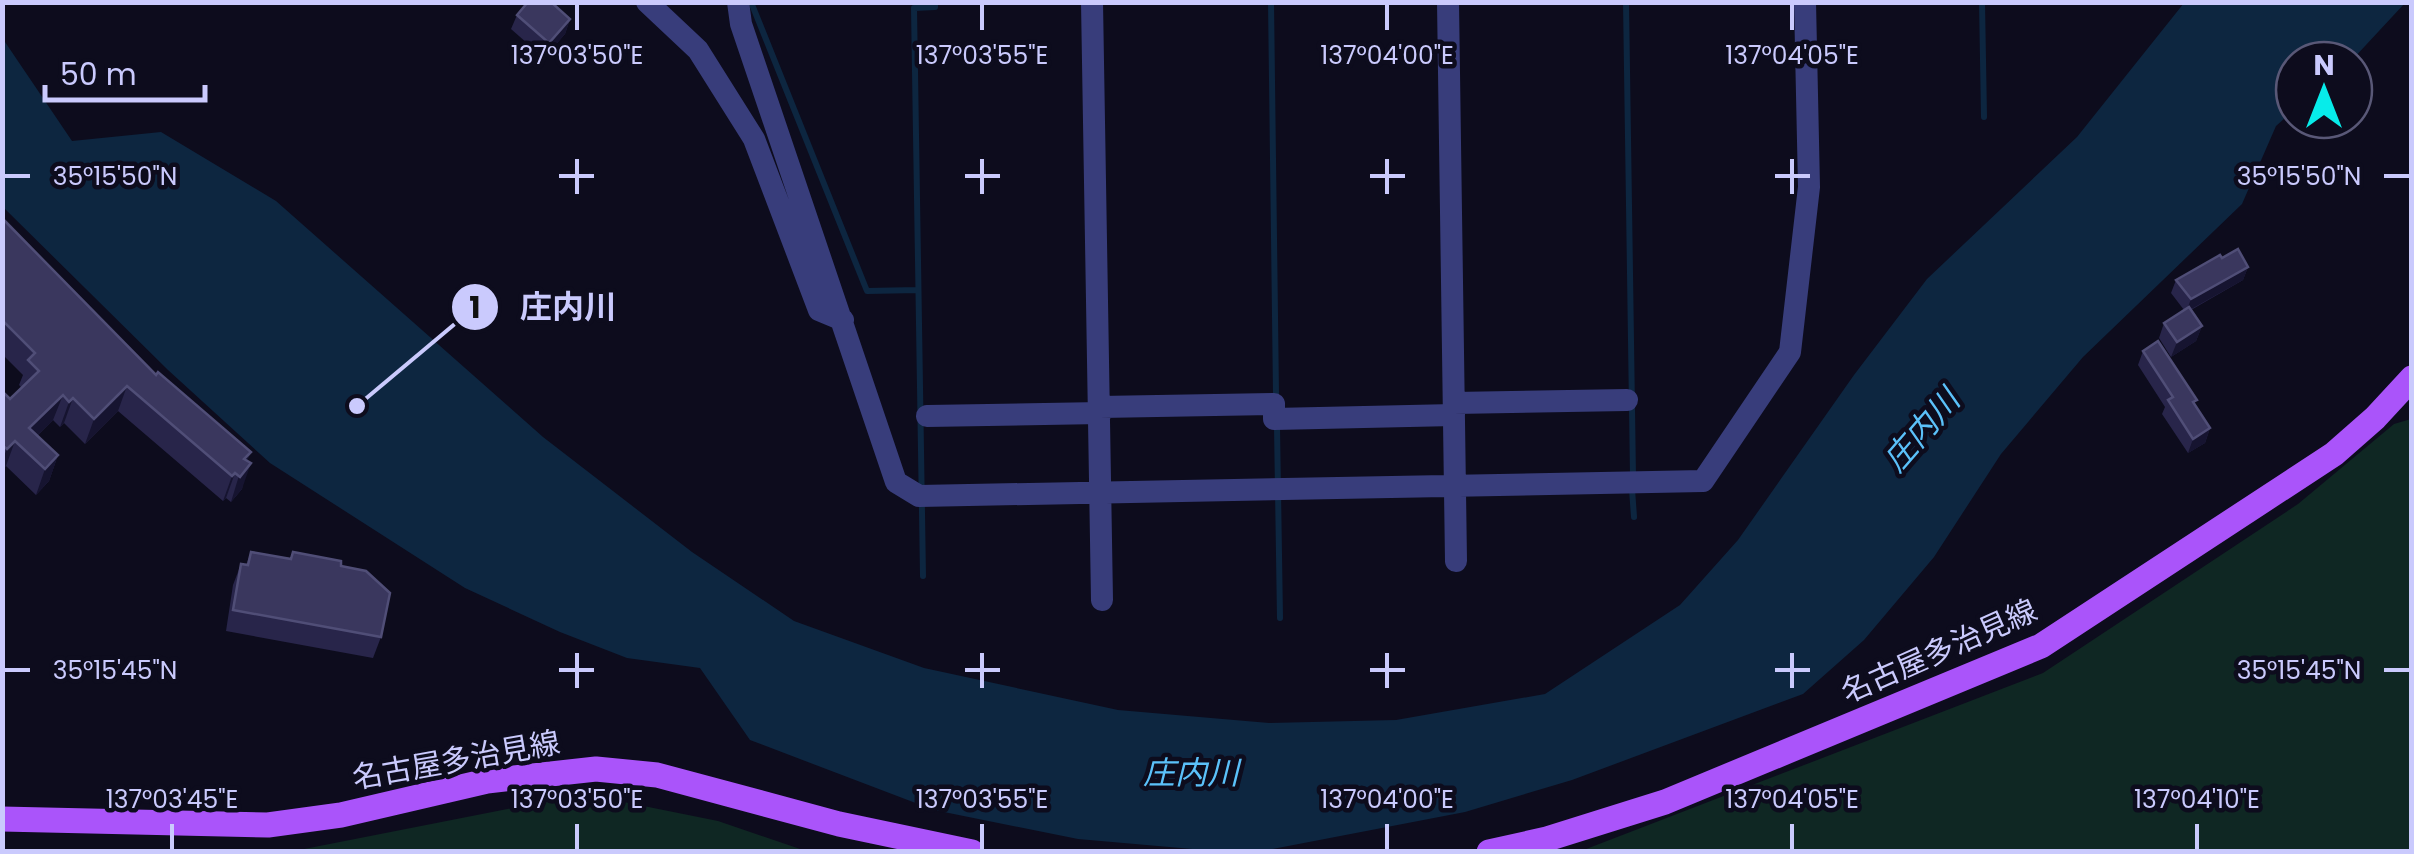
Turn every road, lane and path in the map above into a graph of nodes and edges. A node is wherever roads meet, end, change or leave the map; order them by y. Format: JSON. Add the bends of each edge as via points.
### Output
{"nodes":[{"id":1,"x":646,"y":2,"type":"edge"},
{"id":2,"x":738,"y":2,"type":"edge"},
{"id":3,"x":1092,"y":2,"type":"edge"},
{"id":4,"x":1448,"y":2,"type":"edge"},
{"id":5,"x":1805,"y":2,"type":"edge"},
{"id":6,"x":843,"y":320,"type":"junction"},
{"id":7,"x":2412,"y":378,"type":"edge"},
{"id":8,"x":1627,"y":400,"type":"dead end"},
{"id":9,"x":1454,"y":409,"type":"junction"},
{"id":10,"x":1100,"y":410,"type":"junction"},
{"id":11,"x":927,"y":416,"type":"dead end"},
{"id":12,"x":1456,"y":486,"type":"junction"},
{"id":13,"x":1102,"y":492,"type":"junction"},
{"id":14,"x":1456,"y":561,"type":"dead end"},
{"id":15,"x":1102,"y":600,"type":"dead end"},
{"id":16,"x":4,"y":820,"type":"edge"},
{"id":17,"x":972,"y":852,"type":"edge"},
{"id":18,"x":1489,"y":852,"type":"edge"}],
"edges":[{"from":1,"to":6,"type":"street","via":[[698,50],[745,124],[820,310]]},
{"from":2,"to":6,"type":"street"},
{"from":3,"to":10,"type":"street"},
{"from":4,"to":9,"type":"street"},
{"from":5,"to":12,"type":"street","via":[[1809,186],[1790,352],[1703,480]]},
{"from":6,"to":13,"type":"street","via":[[896,482],[919,496]]},
{"from":7,"to":18,"type":"main road","name":"名古屋多治見線","via":[[2334,454],[2041,646],[1665,802]]},
{"from":8,"to":9,"type":"street"},
{"from":9,"to":10,"type":"street","via":[[1274,419],[1274,404]]},
{"from":9,"to":12,"type":"street"},
{"from":10,"to":11,"type":"street"},
{"from":10,"to":13,"type":"street"},
{"from":12,"to":13,"type":"street"},
{"from":12,"to":14,"type":"street"},
{"from":13,"to":15,"type":"street"},
{"from":16,"to":17,"type":"main road","name":"名古屋多治見線","via":[[268,825],[487,782],[596,769],[657,775]]}]}
